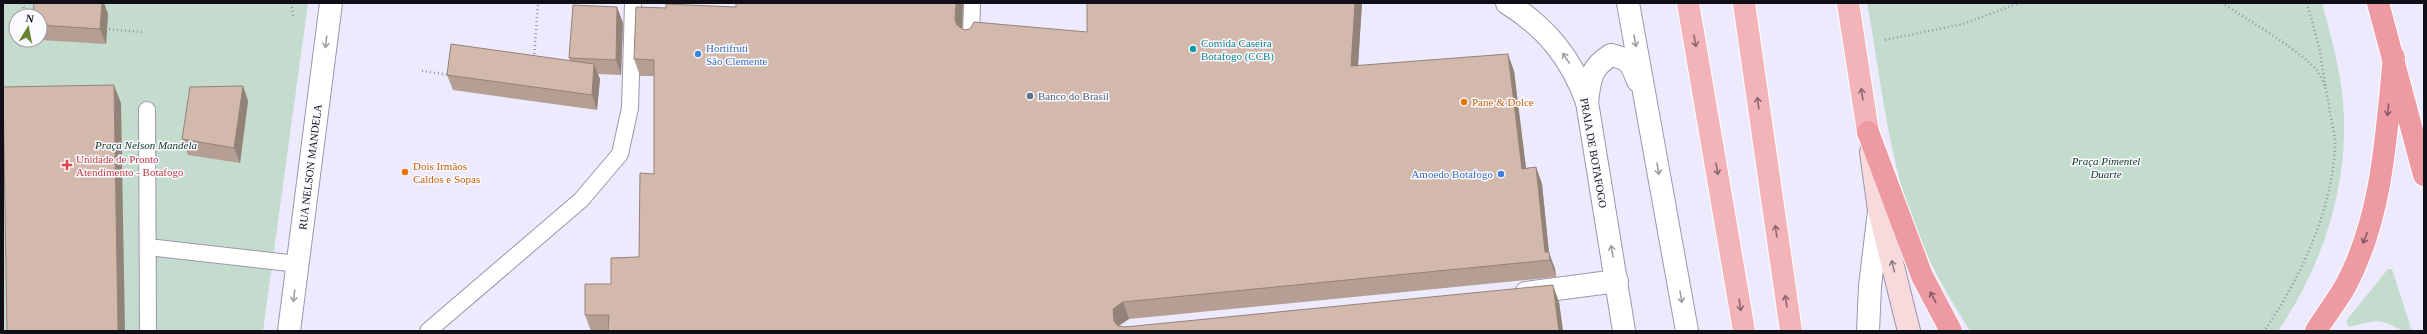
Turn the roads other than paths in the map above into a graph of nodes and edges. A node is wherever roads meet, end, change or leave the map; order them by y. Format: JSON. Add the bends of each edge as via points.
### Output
{"nodes":[{"id":1,"x":331,"y":3,"type":"edge"},
{"id":2,"x":633,"y":3,"type":"edge"},
{"id":3,"x":972,"y":3,"type":"edge"},
{"id":4,"x":1507,"y":3,"type":"edge"},
{"id":5,"x":1628,"y":3,"type":"edge"},
{"id":6,"x":1688,"y":3,"type":"edge"},
{"id":7,"x":1744,"y":3,"type":"edge"},
{"id":8,"x":1848,"y":3,"type":"edge"},
{"id":9,"x":2378,"y":3,"type":"edge"},
{"id":10,"x":971,"y":38,"type":"edge"},
{"id":11,"x":2394,"y":57,"type":"junction"},
{"id":12,"x":1645,"y":100,"type":"junction"},
{"id":13,"x":1587,"y":102,"type":"junction"},
{"id":14,"x":147,"y":110,"type":"dead end"},
{"id":15,"x":1868,"y":132,"type":"junction"},
{"id":16,"x":2424,"y":176,"type":"edge"},
{"id":17,"x":1879,"y":210,"type":"junction"},
{"id":18,"x":148,"y":247,"type":"junction"},
{"id":19,"x":298,"y":264,"type":"junction"},
{"id":20,"x":1617,"y":281,"type":"junction"},
{"id":21,"x":1507,"y":294,"type":"edge"},
{"id":22,"x":148,"y":331,"type":"edge"},
{"id":23,"x":289,"y":331,"type":"edge"},
{"id":24,"x":428,"y":331,"type":"edge"},
{"id":25,"x":1624,"y":331,"type":"edge"},
{"id":26,"x":1687,"y":331,"type":"edge"},
{"id":27,"x":1744,"y":331,"type":"edge"},
{"id":28,"x":1791,"y":331,"type":"edge"},
{"id":29,"x":1868,"y":331,"type":"edge"},
{"id":30,"x":1909,"y":331,"type":"edge"},
{"id":31,"x":1951,"y":331,"type":"edge"},
{"id":32,"x":2316,"y":331,"type":"edge"}],
"edges":[{"from":1,"to":19,"type":"street","name":"RUA NELSON MANDELA","one_way":true},
{"from":2,"to":24,"type":"lane","via":[[630,108],[620,154],[581,200]]},
{"from":3,"to":10,"type":"lane"},
{"from":13,"to":4,"type":"street","name":"PRAIA DE BOTAFOGO","one_way":true,"via":[[1577,75],[1560,49],[1530,17]]},
{"from":5,"to":12,"type":"street","one_way":true},
{"from":6,"to":27,"type":"main road","one_way":true},
{"from":28,"to":7,"type":"main road","one_way":true},
{"from":15,"to":8,"type":"main road","one_way":true},
{"from":9,"to":11,"type":"highway"},
{"from":11,"to":16,"type":"highway"},
{"from":11,"to":32,"type":"highway","one_way":true,"via":[[2382,172],[2368,230],[2346,285]]},
{"from":12,"to":13,"type":"street","via":[[1632,65],[1624,58],[1611,55],[1598,63],[1591,76]]},
{"from":12,"to":26,"type":"street","one_way":true},
{"from":20,"to":13,"type":"street","name":"PRAIA DE BOTAFOGO","one_way":true},
{"from":14,"to":18,"type":"lane"},
{"from":15,"to":17,"type":"main road"},
{"from":31,"to":15,"type":"highway","one_way":true,"via":[[1922,276]]},
{"from":17,"to":29,"type":"street","via":[[1870,286]]},
{"from":30,"to":17,"type":"main road","one_way":true},
{"from":18,"to":19,"type":"lane"},
{"from":18,"to":22,"type":"lane"},
{"from":19,"to":23,"type":"street","name":"RUA NELSON MANDELA","one_way":true},
{"from":20,"to":21,"type":"street"},
{"from":20,"to":25,"type":"street","name":"PRAIA DE BOTAFOGO"}]}
